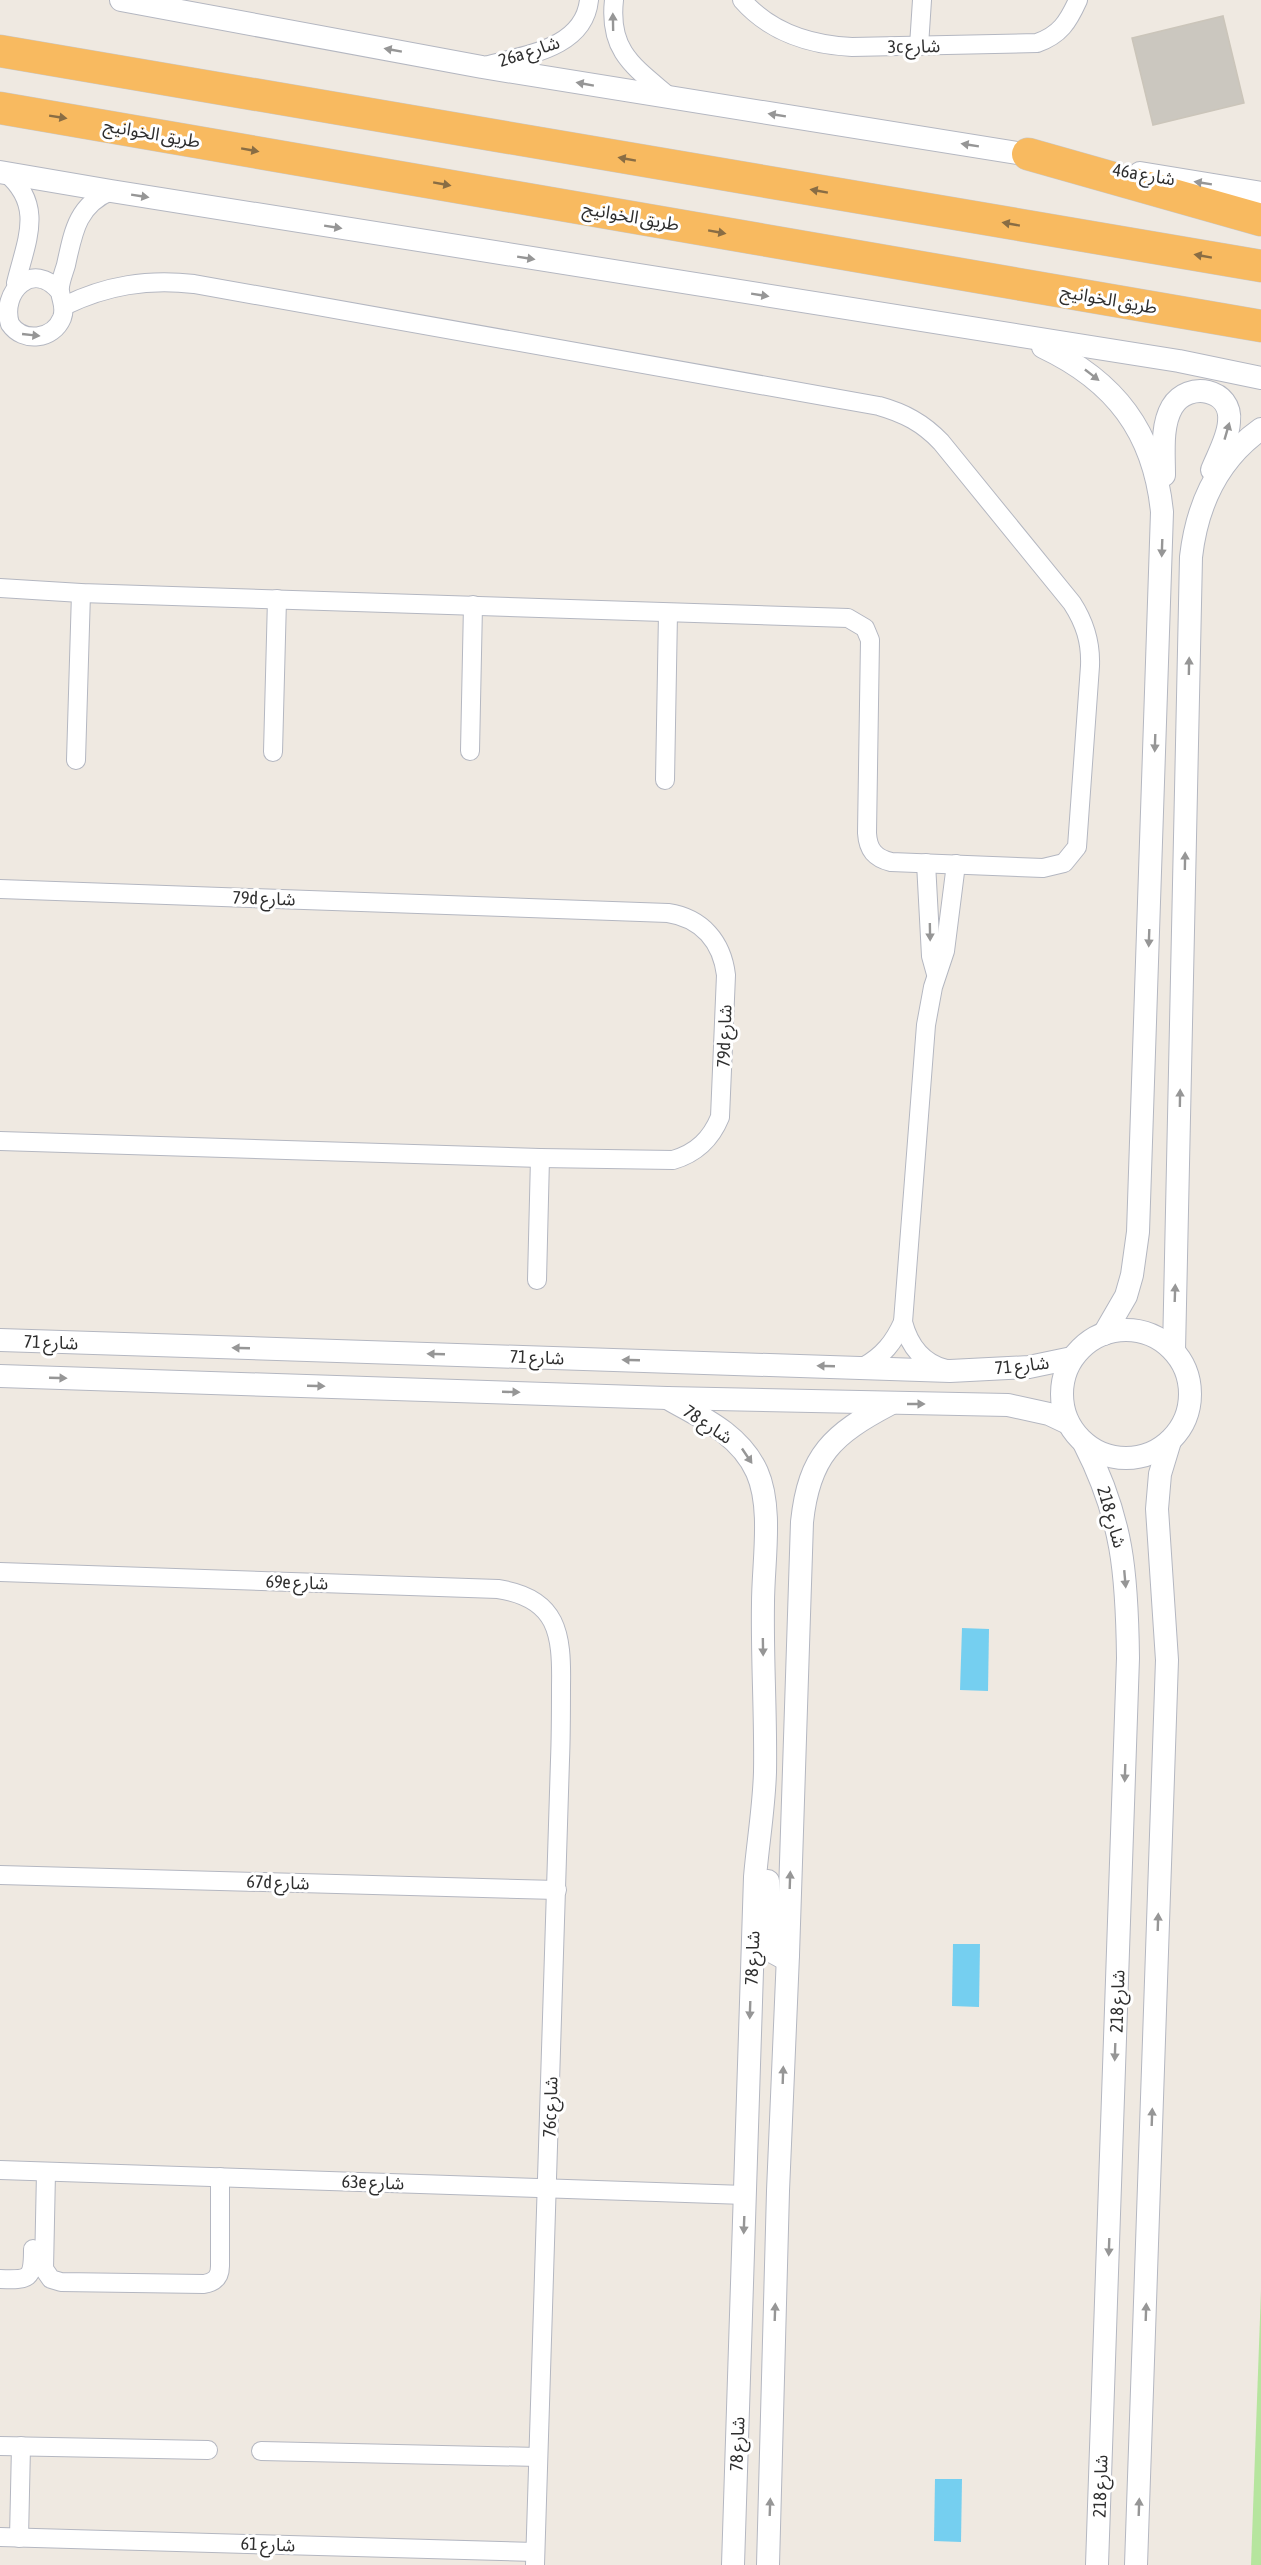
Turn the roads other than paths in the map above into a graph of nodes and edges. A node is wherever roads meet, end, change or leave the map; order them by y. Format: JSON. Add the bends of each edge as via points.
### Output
{"nodes":[{"id":1,"x":121,"y":0,"type":"edge"},
{"id":2,"x":589,"y":0,"type":"edge"},
{"id":3,"x":614,"y":0,"type":"edge"},
{"id":4,"x":742,"y":0,"type":"edge"},
{"id":5,"x":922,"y":0,"type":"edge"},
{"id":6,"x":1078,"y":0,"type":"edge"},
{"id":7,"x":920,"y":46,"type":"junction"},
{"id":8,"x":0,"y":51,"type":"edge"},
{"id":9,"x":482,"y":66,"type":"junction"},
{"id":10,"x":672,"y":99,"type":"junction"},
{"id":11,"x":0,"y":108,"type":"edge"},
{"id":12,"x":1028,"y":154,"type":"junction"},
{"id":13,"x":3,"y":172,"type":"edge"},
{"id":14,"x":111,"y":191,"type":"junction"},
{"id":15,"x":1261,"y":193,"type":"edge"},
{"id":16,"x":1261,"y":220,"type":"edge"},
{"id":17,"x":1261,"y":266,"type":"edge"},
{"id":18,"x":25,"y":280,"type":"junction"},
{"id":19,"x":62,"y":299,"type":"junction"},
{"id":20,"x":2,"y":302,"type":"edge"},
{"id":21,"x":4,"y":326,"type":"edge"},
{"id":22,"x":1261,"y":326,"type":"edge"},
{"id":23,"x":1023,"y":337,"type":"junction"},
{"id":24,"x":1261,"y":378,"type":"edge"},
{"id":25,"x":1261,"y":429,"type":"edge"},
{"id":26,"x":1201,"y":506,"type":"junction"},
{"id":27,"x":1162,"y":512,"type":"junction"},
{"id":28,"x":0,"y":588,"type":"edge"},
{"id":29,"x":81,"y":593,"type":"junction"},
{"id":30,"x":276,"y":599,"type":"junction"},
{"id":31,"x":473,"y":605,"type":"junction"},
{"id":32,"x":668,"y":613,"type":"junction"},
{"id":33,"x":470,"y":751,"type":"dead end"},
{"id":34,"x":273,"y":752,"type":"dead end"},
{"id":35,"x":75,"y":760,"type":"dead end"},
{"id":36,"x":665,"y":780,"type":"dead end"},
{"id":37,"x":926,"y":863,"type":"junction"},
{"id":38,"x":956,"y":864,"type":"junction"},
{"id":39,"x":0,"y":889,"type":"edge"},
{"id":40,"x":936,"y":974,"type":"junction"},
{"id":41,"x":0,"y":1141,"type":"edge"},
{"id":42,"x":540,"y":1158,"type":"junction"},
{"id":43,"x":537,"y":1280,"type":"dead end"},
{"id":44,"x":903,"y":1322,"type":"junction"},
{"id":45,"x":1104,"y":1334,"type":"junction"},
{"id":46,"x":0,"y":1340,"type":"edge"},
{"id":47,"x":1174,"y":1351,"type":"junction"},
{"id":48,"x":1072,"y":1358,"type":"junction"},
{"id":49,"x":863,"y":1367,"type":"junction"},
{"id":50,"x":950,"y":1371,"type":"junction"},
{"id":51,"x":0,"y":1376,"type":"edge"},
{"id":52,"x":667,"y":1398,"type":"junction"},
{"id":53,"x":890,"y":1404,"type":"junction"},
{"id":54,"x":1068,"y":1423,"type":"junction"},
{"id":55,"x":1170,"y":1441,"type":"junction"},
{"id":56,"x":1084,"y":1443,"type":"junction"},
{"id":57,"x":0,"y":1572,"type":"edge"},
{"id":58,"x":562,"y":1649,"type":"joint"},
{"id":59,"x":757,"y":1855,"type":"junction"},
{"id":60,"x":0,"y":1875,"type":"edge"},
{"id":61,"x":557,"y":1890,"type":"junction"},
{"id":62,"x":788,"y":1955,"type":"junction"},
{"id":63,"x":747,"y":2085,"type":"junction"},
{"id":64,"x":0,"y":2170,"type":"edge"},
{"id":65,"x":40,"y":2172,"type":"junction"},
{"id":66,"x":220,"y":2177,"type":"junction"},
{"id":67,"x":547,"y":2188,"type":"junction"},
{"id":68,"x":778,"y":2191,"type":"junction"},
{"id":69,"x":745,"y":2195,"type":"junction"},
{"id":70,"x":0,"y":2279,"type":"edge"},
{"id":71,"x":0,"y":2446,"type":"edge"},
{"id":72,"x":21,"y":2446,"type":"junction"},
{"id":73,"x":208,"y":2451,"type":"dead end"},
{"id":74,"x":261,"y":2451,"type":"dead end"},
{"id":75,"x":538,"y":2457,"type":"junction"},
{"id":76,"x":0,"y":2537,"type":"edge"},
{"id":77,"x":19,"y":2538,"type":"junction"},
{"id":78,"x":535,"y":2558,"type":"edge"},
{"id":79,"x":733,"y":2565,"type":"edge"},
{"id":80,"x":768,"y":2565,"type":"edge"},
{"id":81,"x":1097,"y":2565,"type":"edge"},
{"id":82,"x":1136,"y":2565,"type":"edge"}],
"edges":[{"from":9,"to":1,"type":"street","name":"46a شارع","one_way":true},
{"from":2,"to":9,"type":"street","name":"26a شارع","via":[[582,23],[569,38]]},
{"from":10,"to":3,"type":"street","one_way":true,"via":[[621,49],[613,31]]},
{"from":4,"to":7,"type":"street","name":"3c شارع","via":[[765,21],[829,46]]},
{"from":5,"to":7,"type":"street"},
{"from":6,"to":7,"type":"street","name":"3c شارع","via":[[1060,31],[1037,43]]},
{"from":17,"to":8,"type":"highway","one_way":true},
{"from":10,"to":9,"type":"street","name":"46a شارع","one_way":true},
{"from":12,"to":10,"type":"street","name":"46a شارع","one_way":true},
{"from":11,"to":22,"type":"highway","name":"طريق الخوانيج","one_way":true},
{"from":15,"to":12,"type":"street","name":"46a شارع","one_way":true},
{"from":12,"to":16,"type":"highway"},
{"from":13,"to":14,"type":"street"},
{"from":13,"to":18,"type":"street","via":[[27,198],[36,247]]},
{"from":14,"to":19,"type":"street","via":[[93,201],[80,215]]},
{"from":14,"to":23,"type":"street","one_way":true},
{"from":18,"to":19,"type":"street","via":[[48,281]]},
{"from":18,"to":20,"type":"street","via":[[10,288]]},
{"from":21,"to":19,"type":"street","one_way":true,"via":[[22,335],[42,336],[58,325]]},
{"from":19,"to":38,"type":"street","via":[[121,285],[166,281],[194,284],[879,406],[913,419],[941,442],[1072,603],[1085,626],[1090,652],[1079,836],[1072,856],[1053,867]]},
{"from":20,"to":21,"type":"street"},
{"from":23,"to":24,"type":"street"},
{"from":23,"to":27,"type":"street","one_way":true,"via":[[1083,368],[1102,383],[1133,420],[1154,464]]},
{"from":25,"to":26,"type":"street","via":[[1225,463]]},
{"from":26,"to":27,"type":"street","one_way":true,"via":[[1229,415],[1220,398],[1208,390],[1187,392],[1168,416]]},
{"from":47,"to":26,"type":"street","one_way":true,"via":[[1191,557]]},
{"from":27,"to":45,"type":"street","one_way":true,"via":[[1138,1232],[1126,1296]]},
{"from":28,"to":29,"type":"street"},
{"from":29,"to":30,"type":"street"},
{"from":29,"to":35,"type":"street"},
{"from":30,"to":31,"type":"street"},
{"from":30,"to":34,"type":"street"},
{"from":31,"to":32,"type":"street"},
{"from":31,"to":33,"type":"street"},
{"from":32,"to":36,"type":"street"},
{"from":32,"to":37,"type":"street","via":[[848,618],[860,624],[871,647],[867,844],[881,860]]},
{"from":37,"to":38,"type":"street"},
{"from":37,"to":40,"type":"street","one_way":true,"via":[[931,956]]},
{"from":38,"to":40,"type":"street","via":[[945,951]]},
{"from":39,"to":42,"type":"street","name":"79d شارع","via":[[668,913],[691,919],[716,943],[726,975],[722,1106],[710,1137],[694,1151],[673,1160]]},
{"from":40,"to":44,"type":"street","via":[[926,1024]]},
{"from":41,"to":42,"type":"street","name":"79d شارع"},
{"from":42,"to":43,"type":"street"},
{"from":44,"to":49,"type":"street","via":[[884,1352]]},
{"from":44,"to":50,"type":"street","via":[[913,1347],[923,1359]]},
{"from":45,"to":47,"type":"street","via":[[1141,1332],[1154,1336]]},
{"from":45,"to":48,"type":"street"},
{"from":49,"to":46,"type":"street","name":"شارع 71","one_way":true},
{"from":47,"to":55,"type":"street","via":[[1186,1372],[1190,1397],[1185,1421]]},
{"from":48,"to":50,"type":"street","name":"شارع 71","via":[[1029,1367]]},
{"from":48,"to":54,"type":"street","via":[[1061,1390]]},
{"from":49,"to":50,"type":"street","name":"شارع 71"},
{"from":51,"to":52,"type":"street","name":"شارع 71","one_way":true},
{"from":52,"to":53,"type":"street","name":"شارع 71"},
{"from":52,"to":59,"type":"street","name":"شارع 78","one_way":true,"via":[[728,1434],[757,1472],[764,1495],[765,1770]]},
{"from":53,"to":54,"type":"street","name":"شارع 71","one_way":true,"via":[[1008,1405],[1039,1411]]},
{"from":62,"to":53,"type":"street","name":"شارع 78","one_way":true,"via":[[804,1498],[822,1455],[837,1437],[855,1422]]},
{"from":54,"to":56,"type":"street"},
{"from":55,"to":56,"type":"street","via":[[1134,1458],[1108,1456]]},
{"from":82,"to":55,"type":"street","one_way":true,"via":[[1167,1660],[1156,1509],[1160,1474]]},
{"from":56,"to":81,"type":"street","name":"شارع 218","one_way":true,"via":[[1109,1497],[1117,1525],[1126,1584],[1128,1658]]},
{"from":57,"to":58,"type":"street","name":"69e شارع","via":[[498,1589],[535,1600],[549,1613]]},
{"from":58,"to":61,"type":"street","name":"76c شارع"},
{"from":59,"to":62,"type":"street","via":[[768,1880],[771,1951],[782,1957]]},
{"from":59,"to":63,"type":"street","name":"شارع 78","one_way":true},
{"from":60,"to":61,"type":"street","name":"67d شارع"},
{"from":61,"to":67,"type":"street","name":"76c شارع"},
{"from":68,"to":62,"type":"street","name":"شارع 78","one_way":true},
{"from":63,"to":68,"type":"street","via":[[756,2080],[765,2085],[771,2162]]},
{"from":63,"to":69,"type":"street","name":"شارع 78"},
{"from":64,"to":65,"type":"street","name":"63e شارع"},
{"from":65,"to":66,"type":"street","name":"63e شارع"},
{"from":65,"to":66,"type":"street","via":[[44,2270],[51,2279],[61,2282],[214,2281],[220,2271]]},
{"from":65,"to":70,"type":"street","via":[[32,2271],[22,2280]]},
{"from":66,"to":67,"type":"street","name":"63e شارع"},
{"from":67,"to":69,"type":"street","name":"63e شارع"},
{"from":67,"to":75,"type":"street","name":"76c شارع"},
{"from":80,"to":68,"type":"street","name":"شارع 78","one_way":true},
{"from":69,"to":79,"type":"street","name":"شارع 78","one_way":true},
{"from":71,"to":72,"type":"street"},
{"from":72,"to":73,"type":"street"},
{"from":72,"to":77,"type":"street"},
{"from":74,"to":75,"type":"street"},
{"from":75,"to":78,"type":"street","name":"76c شارع"},
{"from":76,"to":77,"type":"street","name":"شارع 61"},
{"from":77,"to":78,"type":"street","name":"شارع 61"}]}
